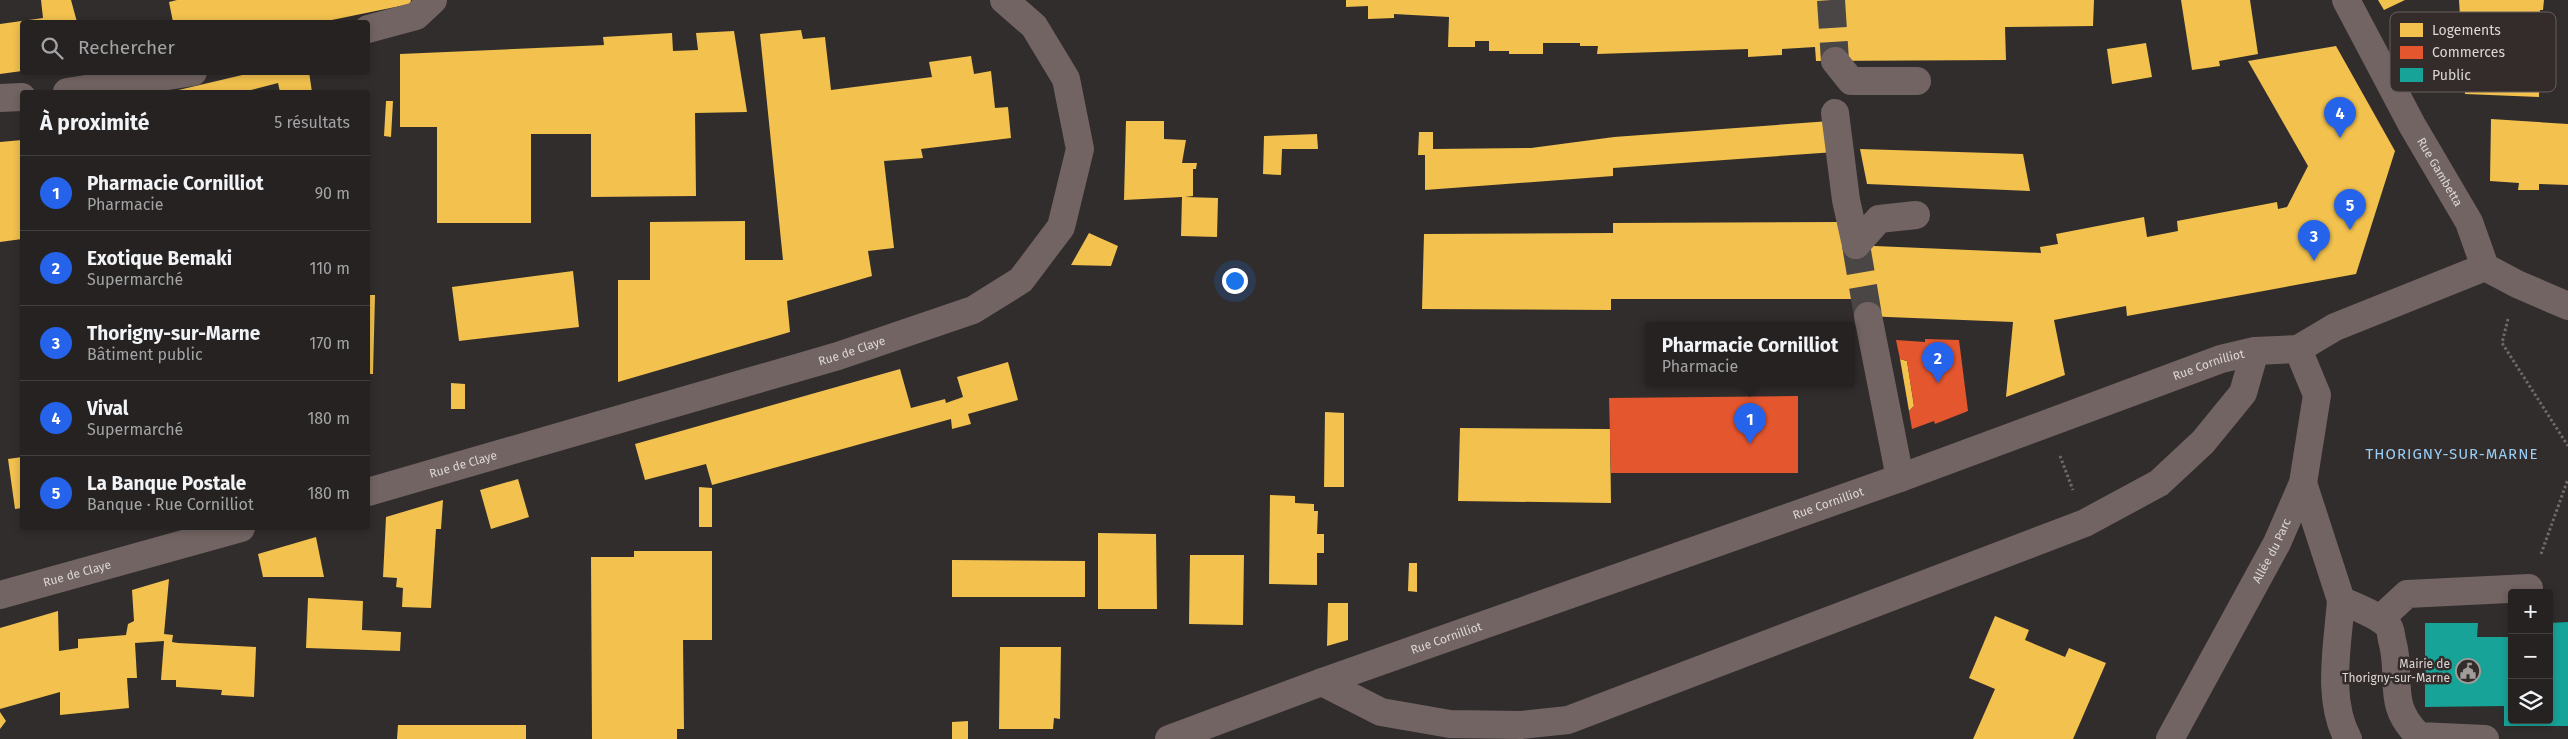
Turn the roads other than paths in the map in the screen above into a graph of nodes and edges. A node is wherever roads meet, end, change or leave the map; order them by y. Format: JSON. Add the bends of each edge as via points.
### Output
{"nodes":[{"id":1,"x":433,"y":0,"type":"edge"},
{"id":2,"x":1004,"y":0,"type":"edge"},
{"id":3,"x":2346,"y":0,"type":"edge"},
{"id":4,"x":370,"y":28,"type":"edge"},
{"id":5,"x":174,"y":75,"type":"edge"},
{"id":6,"x":1917,"y":81,"type":"dead end"},
{"id":7,"x":2390,"y":83,"type":"edge"},
{"id":8,"x":80,"y":90,"type":"edge"},
{"id":9,"x":2395,"y":92,"type":"edge"},
{"id":10,"x":20,"y":97,"type":"edge"},
{"id":11,"x":0,"y":98,"type":"edge"},
{"id":12,"x":1856,"y":192,"type":"dead end"},
{"id":13,"x":1916,"y":215,"type":"dead end"},
{"id":14,"x":1854,"y":237,"type":"junction"},
{"id":15,"x":2485,"y":267,"type":"junction"},
{"id":16,"x":2568,"y":306,"type":"edge"},
{"id":17,"x":1868,"y":316,"type":"tunnel mouth"},
{"id":18,"x":2298,"y":349,"type":"junction"},
{"id":19,"x":2254,"y":351,"type":"junction"},
{"id":20,"x":1900,"y":478,"type":"junction"},
{"id":21,"x":2303,"y":483,"type":"junction"},
{"id":22,"x":370,"y":491,"type":"edge"},
{"id":23,"x":234,"y":530,"type":"edge"},
{"id":24,"x":2529,"y":588,"type":"road end"},
{"id":25,"x":0,"y":595,"type":"edge"},
{"id":26,"x":2341,"y":600,"type":"junction"},
{"id":27,"x":2380,"y":619,"type":"junction"},
{"id":28,"x":1322,"y":682,"type":"junction"},
{"id":29,"x":1168,"y":739,"type":"edge"},
{"id":30,"x":2170,"y":739,"type":"edge"},
{"id":31,"x":2348,"y":739,"type":"edge"},
{"id":32,"x":2485,"y":739,"type":"edge"}],
"edges":[{"from":1,"to":4,"type":"street","via":[[416,16]]},
{"from":2,"to":22,"type":"street","name":"Rue de Claye","via":[[1034,26],[1066,79],[1080,149],[1060,227],[1020,280],[973,310],[838,356]]},
{"from":3,"to":7,"type":"street","name":"Rue Gambetta"},
{"from":5,"to":8,"type":"street"},
{"from":6,"to":14,"type":"street","via":[[1851,81],[1835,61],[1836,104]]},
{"from":9,"to":15,"type":"street","name":"Rue Gambetta","via":[[2469,222]]},
{"from":10,"to":11,"type":"street"},
{"from":12,"to":14,"type":"street","via":[[1859,217]]},
{"from":13,"to":14,"type":"street","via":[[1879,219]]},
{"from":15,"to":16,"type":"street"},
{"from":15,"to":18,"type":"street","name":"Rue Cornilliot","via":[[2335,327]]},
{"from":17,"to":20,"type":"street"},
{"from":18,"to":19,"type":"street","name":"Rue Cornilliot"},
{"from":18,"to":21,"type":"street","name":"Allée du Parc","via":[[2317,394]]},
{"from":19,"to":20,"type":"street","name":"Rue Cornilliot","via":[[2221,359]]},
{"from":19,"to":28,"type":"street","via":[[2242,393],[2203,442],[2158,483],[2085,523],[1568,720],[1521,725],[1450,724],[1381,712]]},
{"from":20,"to":28,"type":"street","name":"Rue Cornilliot"},
{"from":21,"to":26,"type":"street"},
{"from":21,"to":30,"type":"street","name":"Allée du Parc","via":[[2277,543]]},
{"from":23,"to":25,"type":"street","name":"Rue de Claye"},
{"from":24,"to":27,"type":"street","via":[[2407,594]]},
{"from":26,"to":27,"type":"street"},
{"from":26,"to":31,"type":"street","via":[[2336,677],[2339,724]]},
{"from":27,"to":32,"type":"street","via":[[2388,626],[2395,648],[2397,701],[2407,724],[2419,736]]},
{"from":28,"to":29,"type":"street","name":"Rue Cornilliot"}]}
